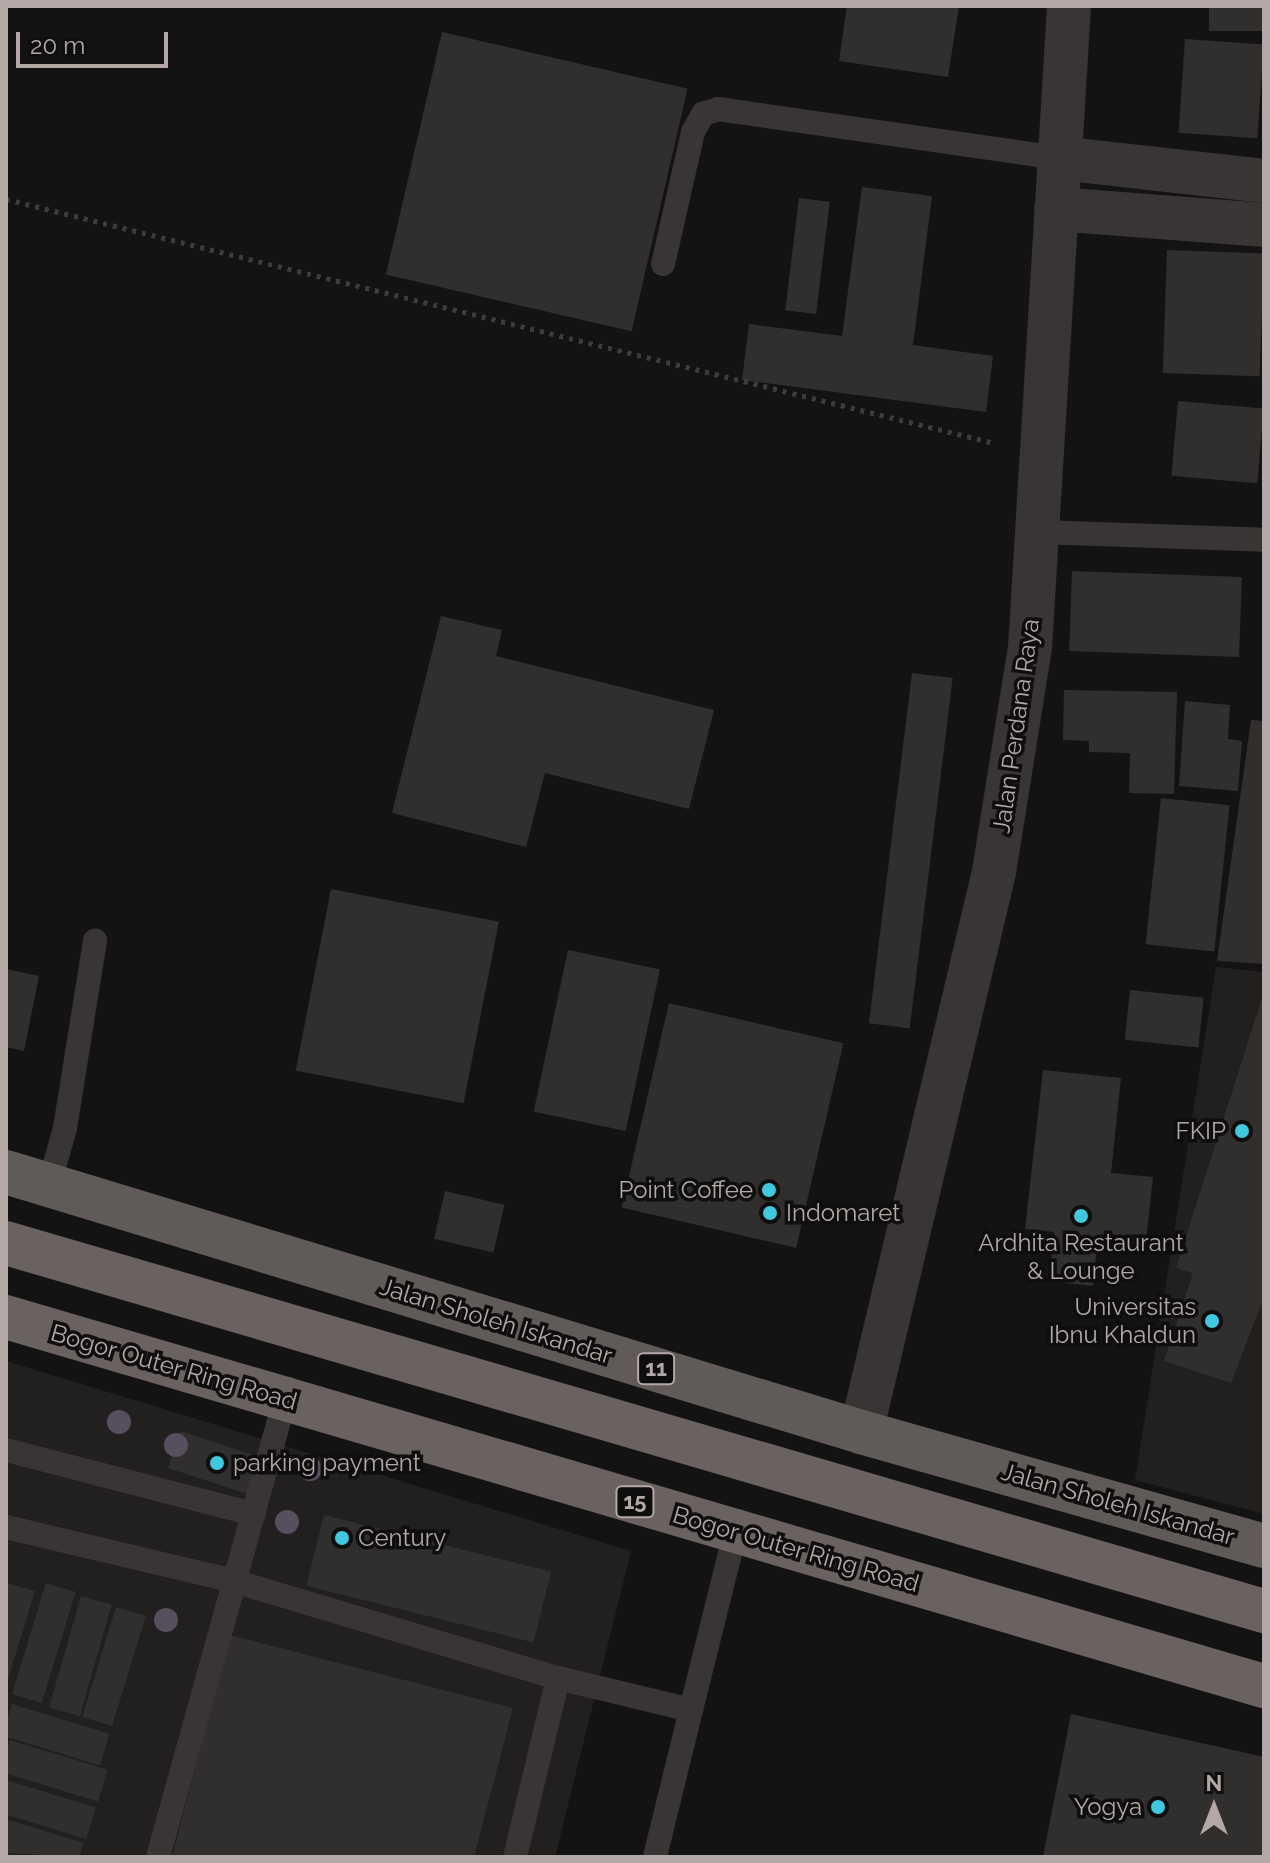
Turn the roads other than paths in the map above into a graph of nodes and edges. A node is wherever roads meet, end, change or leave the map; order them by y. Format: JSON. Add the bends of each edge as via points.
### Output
{"nodes":[{"id":1,"x":1069,"y":6,"type":"edge"},
{"id":2,"x":1059,"y":158,"type":"junction"},
{"id":3,"x":1264,"y":181,"type":"edge"},
{"id":4,"x":1056,"y":209,"type":"junction"},
{"id":5,"x":1264,"y":225,"type":"edge"},
{"id":6,"x":663,"y":264,"type":"dead end"},
{"id":7,"x":1039,"y":532,"type":"junction"},
{"id":8,"x":1264,"y":540,"type":"edge"},
{"id":9,"x":95,"y":940,"type":"dead end"},
{"id":10,"x":6,"y":1172,"type":"edge"},
{"id":11,"x":49,"y":1185,"type":"junction"},
{"id":12,"x":6,"y":1243,"type":"edge"},
{"id":13,"x":6,"y":1301,"type":"edge"},
{"id":14,"x":6,"y":1317,"type":"edge"},
{"id":15,"x":289,"y":1385,"type":"junction"},
{"id":16,"x":861,"y":1432,"type":"junction"},
{"id":17,"x":6,"y":1450,"type":"edge"},
{"id":18,"x":254,"y":1514,"type":"junction"},
{"id":19,"x":740,"y":1515,"type":"junction"},
{"id":20,"x":6,"y":1527,"type":"edge"},
{"id":21,"x":1264,"y":1546,"type":"edge"},
{"id":22,"x":234,"y":1581,"type":"junction"},
{"id":23,"x":1264,"y":1611,"type":"edge"},
{"id":24,"x":1264,"y":1666,"type":"edge"},
{"id":25,"x":558,"y":1678,"type":"junction"},
{"id":26,"x":1264,"y":1686,"type":"edge"},
{"id":27,"x":691,"y":1710,"type":"junction"},
{"id":28,"x":158,"y":1857,"type":"edge"},
{"id":29,"x":515,"y":1857,"type":"edge"},
{"id":30,"x":655,"y":1857,"type":"edge"}],
"edges":[{"from":1,"to":2,"type":"street","name":"Jalan Perdana Raya"},
{"from":2,"to":3,"type":"street"},
{"from":2,"to":4,"type":"street","name":"Jalan Perdana Raya"},
{"from":2,"to":6,"type":"lane","via":[[718,109],[703,114],[693,132]]},
{"from":4,"to":5,"type":"street"},
{"from":4,"to":7,"type":"street","name":"Jalan Perdana Raya"},
{"from":7,"to":8,"type":"lane"},
{"from":7,"to":16,"type":"street","name":"Jalan Perdana Raya","via":[[1030,648],[994,872]]},
{"from":9,"to":11,"type":"lane","via":[[65,1128]]},
{"from":10,"to":11,"type":"highway","name":"Jalan Sholeh Iskandar","number":"11"},
{"from":11,"to":16,"type":"highway","name":"Jalan Sholeh Iskandar","number":"11"},
{"from":12,"to":23,"type":"highway"},
{"from":13,"to":15,"type":"highway"},
{"from":14,"to":26,"type":"highway","name":"Bogor Outer Ring Road","number":"15","bridge":true},
{"from":15,"to":18,"type":"lane"},
{"from":15,"to":19,"type":"highway"},
{"from":16,"to":21,"type":"highway","name":"Jalan Sholeh Iskandar","number":"11"},
{"from":17,"to":18,"type":"lane"},
{"from":18,"to":22,"type":"lane"},
{"from":19,"to":24,"type":"highway"},
{"from":19,"to":27,"type":"lane"},
{"from":20,"to":22,"type":"lane"},
{"from":22,"to":25,"type":"lane"},
{"from":22,"to":28,"type":"lane"},
{"from":25,"to":27,"type":"lane"},
{"from":25,"to":29,"type":"lane"},
{"from":27,"to":30,"type":"lane"}]}
